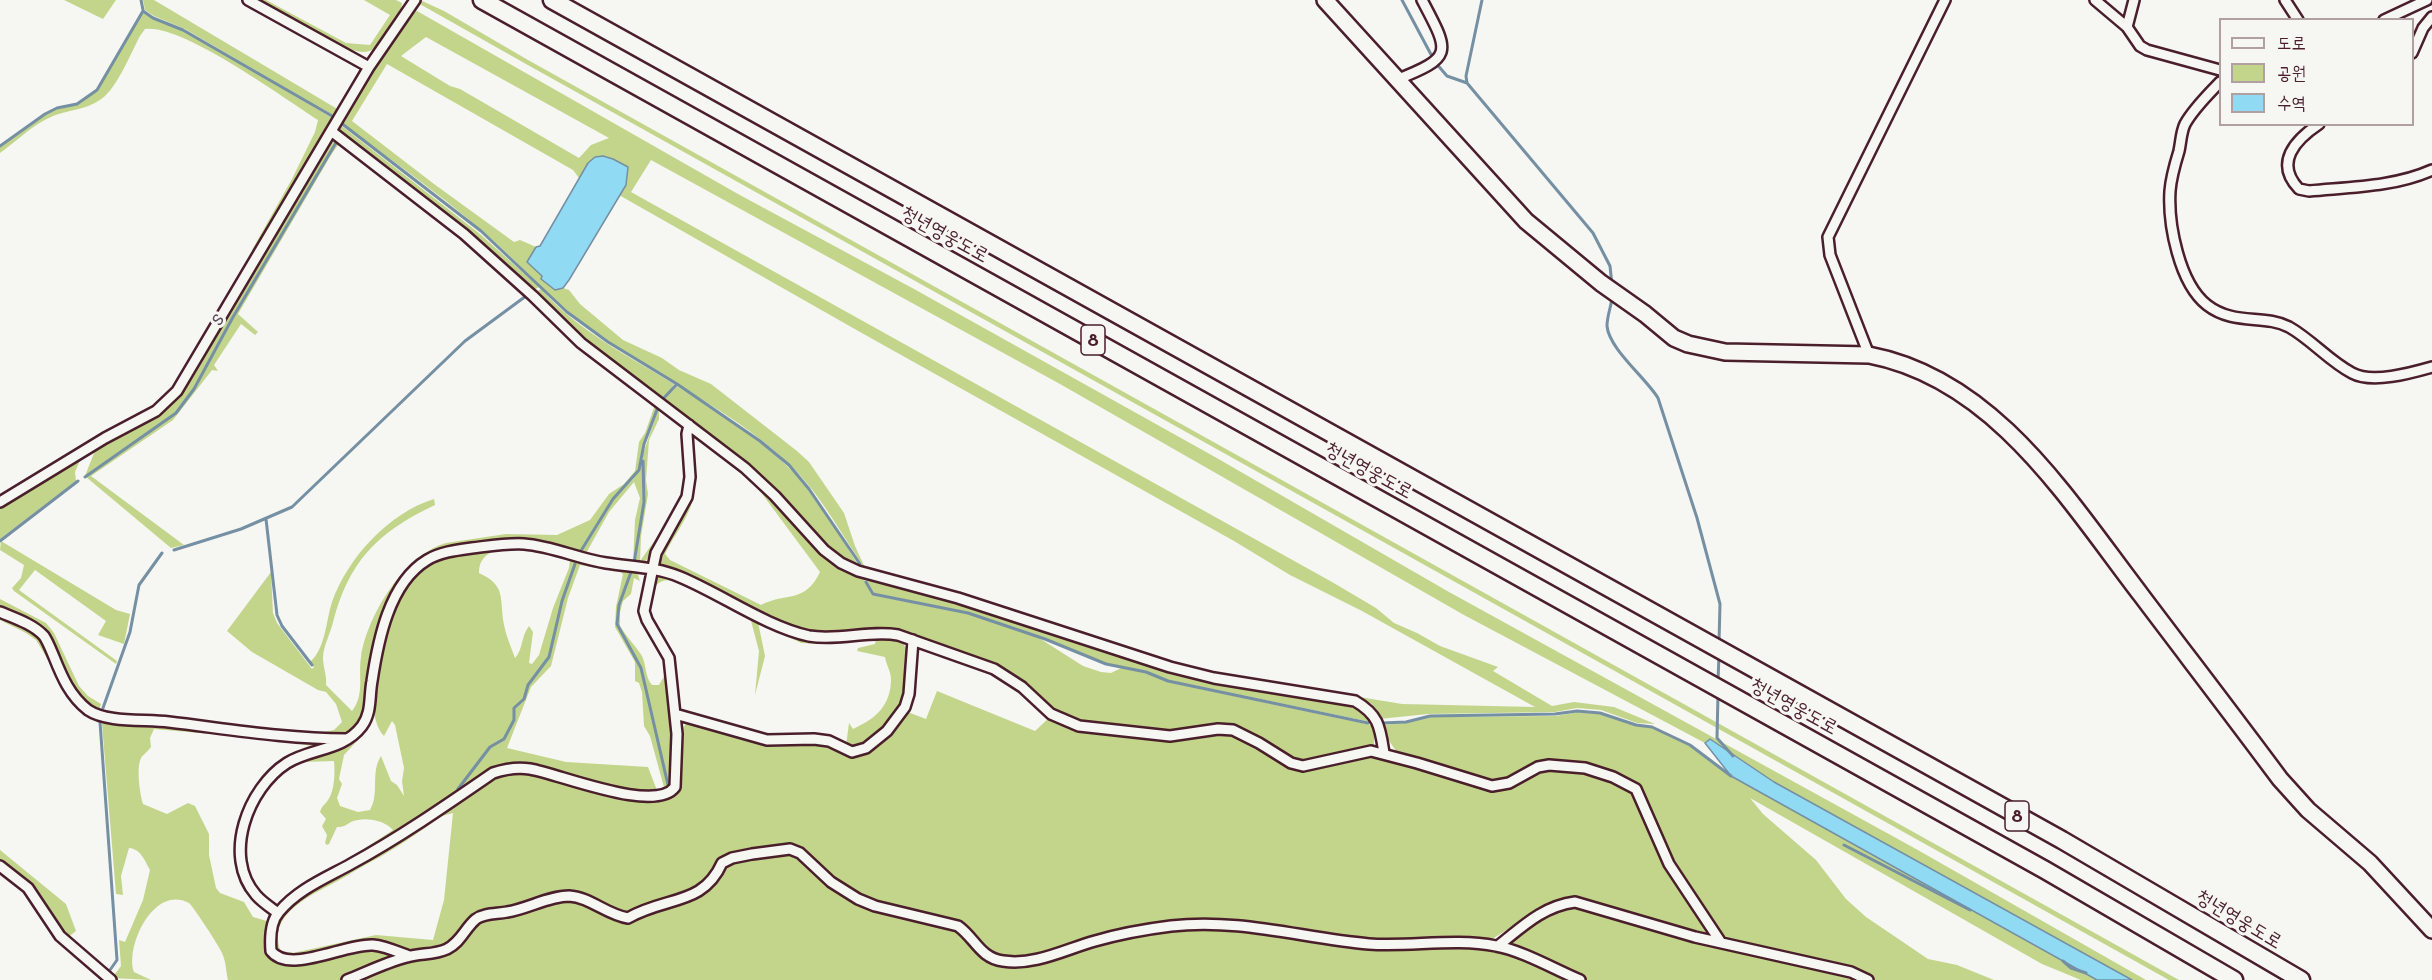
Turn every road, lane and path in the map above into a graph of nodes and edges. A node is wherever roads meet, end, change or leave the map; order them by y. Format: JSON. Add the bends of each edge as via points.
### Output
{"nodes":[{"id":1,"x":249,"y":0,"type":"edge"},
{"id":2,"x":415,"y":0,"type":"edge"},
{"id":3,"x":482,"y":0,"type":"edge"},
{"id":4,"x":552,"y":0,"type":"edge"},
{"id":5,"x":1325,"y":0,"type":"edge"},
{"id":6,"x":1422,"y":0,"type":"edge"},
{"id":7,"x":1945,"y":0,"type":"edge"},
{"id":8,"x":2095,"y":0,"type":"edge"},
{"id":9,"x":2134,"y":0,"type":"edge"},
{"id":10,"x":2285,"y":0,"type":"edge"},
{"id":11,"x":2427,"y":0,"type":"edge"},
{"id":12,"x":2432,"y":17,"type":"edge"},
{"id":13,"x":2297,"y":18,"type":"edge"},
{"id":14,"x":2388,"y":18,"type":"edge"},
{"id":15,"x":2127,"y":27,"type":"junction"},
{"id":16,"x":2414,"y":48,"type":"edge"},
{"id":17,"x":369,"y":67,"type":"junction"},
{"id":18,"x":2219,"y":70,"type":"edge"},
{"id":19,"x":1396,"y":80,"type":"junction"},
{"id":20,"x":2219,"y":83,"type":"edge"},
{"id":21,"x":334,"y":126,"type":"junction"},
{"id":22,"x":2317,"y":126,"type":"edge"},
{"id":23,"x":2432,"y":170,"type":"edge"},
{"id":24,"x":1869,"y":355,"type":"junction"},
{"id":25,"x":2432,"y":367,"type":"edge"},
{"id":26,"x":688,"y":425,"type":"junction"},
{"id":27,"x":0,"y":502,"type":"edge"},
{"id":28,"x":652,"y":569,"type":"junction"},
{"id":29,"x":0,"y":612,"type":"edge"},
{"id":30,"x":914,"y":640,"type":"junction"},
{"id":31,"x":675,"y":714,"type":"junction"},
{"id":32,"x":346,"y":739,"type":"junction"},
{"id":33,"x":1384,"y":753,"type":"junction"},
{"id":34,"x":0,"y":866,"type":"edge"},
{"id":35,"x":278,"y":913,"type":"junction"},
{"id":36,"x":2432,"y":930,"type":"edge"},
{"id":37,"x":1720,"y":941,"type":"junction"},
{"id":38,"x":1498,"y":946,"type":"junction"},
{"id":39,"x":409,"y":956,"type":"junction"},
{"id":40,"x":111,"y":980,"type":"edge"},
{"id":41,"x":347,"y":980,"type":"edge"},
{"id":42,"x":1580,"y":980,"type":"edge"},
{"id":43,"x":1868,"y":980,"type":"edge"},
{"id":44,"x":2234,"y":980,"type":"edge"},
{"id":45,"x":2301,"y":980,"type":"edge"}],
"edges":[{"from":1,"to":17,"type":"street"},
{"from":2,"to":17,"type":"street"},
{"from":3,"to":44,"type":"highway","name":"청년영웅도로","number":"8","via":[[2055,876]]},
{"from":4,"to":45,"type":"highway","name":"청년영웅도로","number":"8","via":[[2062,840]]},
{"from":5,"to":19,"type":"main road"},
{"from":6,"to":19,"type":"street","via":[[1440,36],[1442,51],[1428,67]]},
{"from":7,"to":24,"type":"street","via":[[1828,237],[1830,255]]},
{"from":8,"to":15,"type":"street"},
{"from":9,"to":15,"type":"street"},
{"from":10,"to":13,"type":"street"},
{"from":11,"to":14,"type":"street"},
{"from":12,"to":16,"type":"street"},
{"from":15,"to":18,"type":"street","via":[[2147,50]]},
{"from":17,"to":21,"type":"street"},
{"from":19,"to":24,"type":"main road","via":[[1542,236],[1674,338],[1705,349],[1736,352]]},
{"from":20,"to":25,"type":"street","via":[[2185,125],[2170,191],[2179,260],[2197,293],[2206,304],[2232,317],[2287,326],[2363,377],[2399,375]]},
{"from":21,"to":26,"type":"street","via":[[464,234],[581,343]]},
{"from":21,"to":27,"type":"street","via":[[187,375],[168,400],[156,411]]},
{"from":22,"to":23,"type":"street","via":[[2288,157],[2288,174],[2299,189],[2386,183]]},
{"from":24,"to":36,"type":"main road","via":[[1886,358],[1939,381],[1974,403],[2017,439],[2100,541],[2280,779],[2308,810],[2370,863]]},
{"from":26,"to":28,"type":"street","via":[[687,497],[659,547]]},
{"from":26,"to":33,"type":"street","via":[[745,468],[841,563],[1170,667],[1355,701],[1376,718]]},
{"from":28,"to":30,"type":"street","via":[[682,578],[809,636],[884,632]]},
{"from":28,"to":31,"type":"street","via":[[644,611],[669,658]]},
{"from":28,"to":32,"type":"street","via":[[588,560],[524,544],[460,550],[427,560],[414,570],[395,597],[376,653],[367,718]]},
{"from":29,"to":32,"type":"street","via":[[45,637],[73,694],[88,710],[104,718]]},
{"from":30,"to":31,"type":"street","via":[[905,707],[887,731],[866,748],[852,752],[829,741],[767,740]]},
{"from":30,"to":33,"type":"street","via":[[1001,673],[1052,714],[1079,726],[1170,736],[1233,730],[1303,766],[1371,751]]},
{"from":31,"to":35,"type":"street","via":[[677,780],[672,792],[634,795],[530,769],[493,773],[350,865],[317,881]]},
{"from":32,"to":35,"type":"street","via":[[335,747],[284,765],[260,790],[248,810],[240,852],[246,880],[254,894]]},
{"from":33,"to":37,"type":"street","via":[[1492,786],[1509,783],[1549,765],[1585,768],[1636,789],[1669,864]]},
{"from":34,"to":40,"type":"street","via":[[28,888],[60,936]]},
{"from":35,"to":39,"type":"street","via":[[270,940],[276,958],[287,961],[373,945]]},
{"from":37,"to":38,"type":"street","via":[[1575,902],[1547,909]]},
{"from":37,"to":43,"type":"street","via":[[1851,972]]},
{"from":38,"to":39,"type":"street","via":[[1369,944],[1212,923],[1170,926],[1030,960],[1001,961],[980,951],[958,926],[858,899],[831,882],[800,852],[790,849],[722,862],[699,892],[628,918],[582,898],[564,896],[485,915],[476,919],[449,948]]},
{"from":38,"to":42,"type":"street"},
{"from":39,"to":41,"type":"street"}]}
